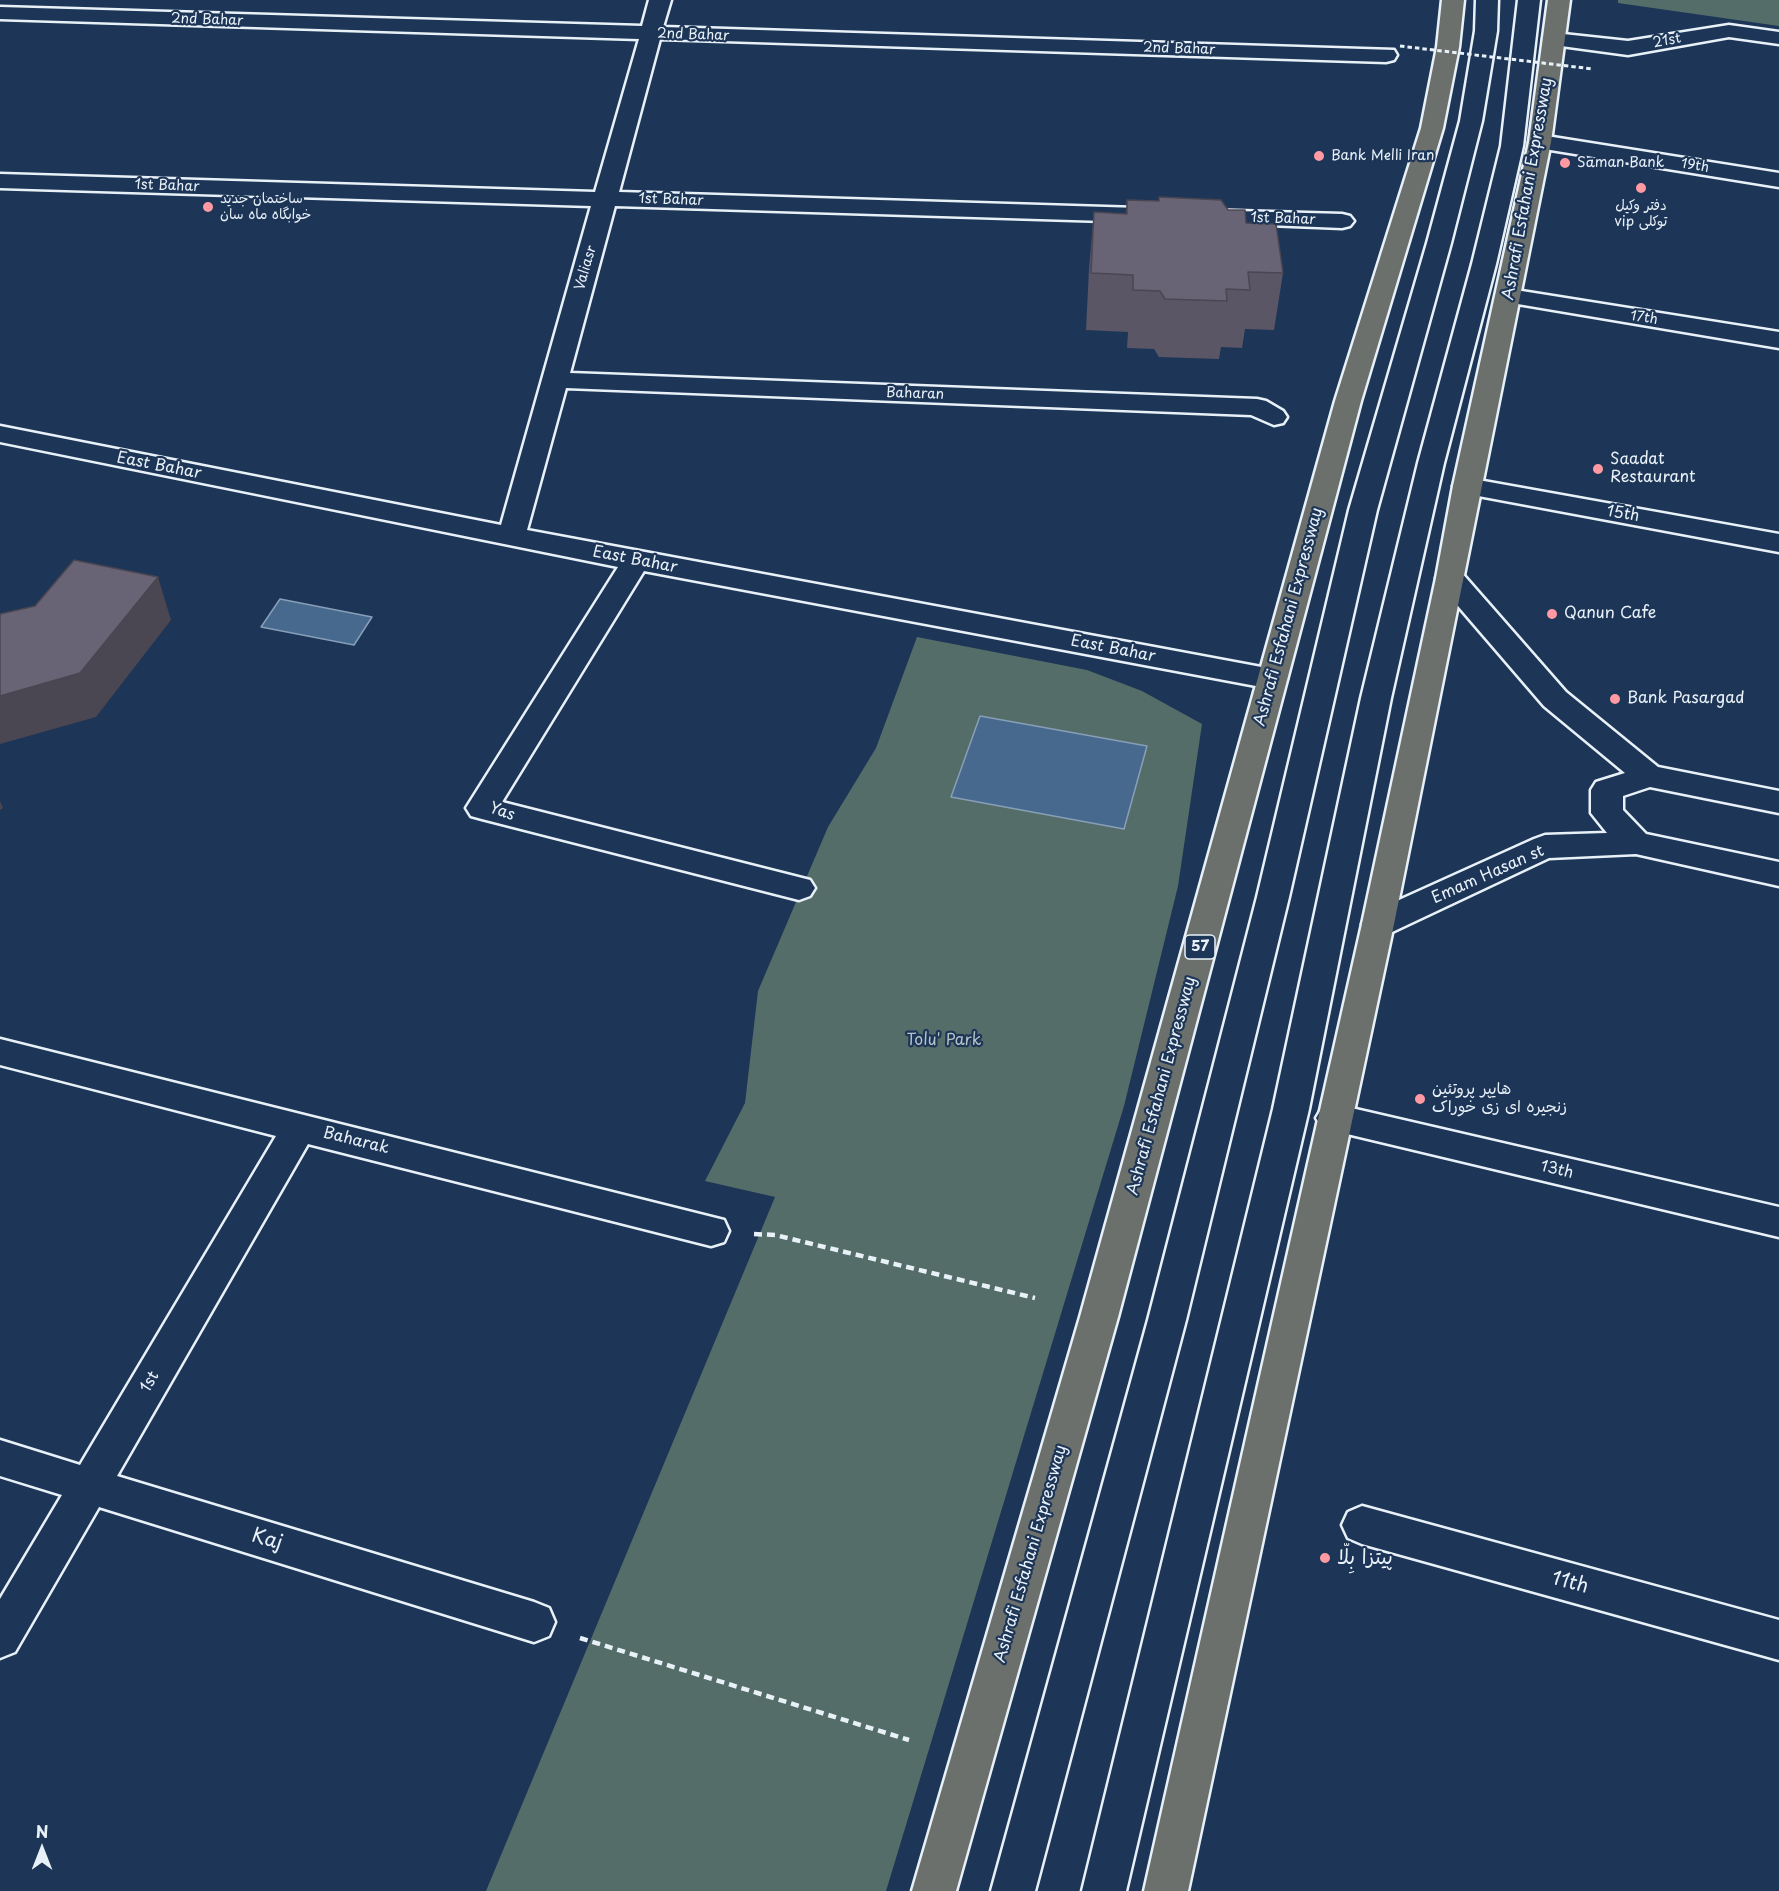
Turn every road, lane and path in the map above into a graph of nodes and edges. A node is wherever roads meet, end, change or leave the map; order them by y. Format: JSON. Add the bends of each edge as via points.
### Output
{"nodes":[{"id":1,"x":660,"y":0,"type":"edge"},
{"id":2,"x":1453,"y":0,"type":"edge"},
{"id":3,"x":1487,"y":0,"type":"edge"},
{"id":4,"x":1529,"y":0,"type":"edge"},
{"id":5,"x":1559,"y":0,"type":"edge"},
{"id":6,"x":0,"y":13,"type":"edge"},
{"id":7,"x":650,"y":34,"type":"junction"},
{"id":8,"x":1779,"y":38,"type":"edge"},
{"id":9,"x":1554,"y":39,"type":"junction"},
{"id":10,"x":1393,"y":51,"type":"joint"},
{"id":11,"x":1593,"y":69,"type":"dead end"},
{"id":12,"x":1540,"y":142,"type":"junction"},
{"id":13,"x":1779,"y":180,"type":"edge"},
{"id":14,"x":0,"y":181,"type":"edge"},
{"id":15,"x":605,"y":198,"type":"junction"},
{"id":16,"x":1342,"y":221,"type":"dead end"},
{"id":17,"x":1509,"y":296,"type":"junction"},
{"id":18,"x":1779,"y":340,"type":"edge"},
{"id":19,"x":554,"y":380,"type":"junction"},
{"id":20,"x":1274,"y":417,"type":"dead end"},
{"id":21,"x":0,"y":434,"type":"edge"},
{"id":22,"x":1467,"y":486,"type":"junction"},
{"id":23,"x":512,"y":536,"type":"junction"},
{"id":24,"x":1779,"y":543,"type":"edge"},
{"id":25,"x":636,"y":561,"type":"junction"},
{"id":26,"x":1450,"y":578,"type":"junction"},
{"id":27,"x":1272,"y":679,"type":"junction"},
{"id":28,"x":1649,"y":776,"type":"junction"},
{"id":29,"x":1779,"y":802,"type":"edge"},
{"id":30,"x":1636,"y":843,"type":"junction"},
{"id":31,"x":1779,"y":874,"type":"edge"},
{"id":32,"x":799,"y":888,"type":"dead end"},
{"id":33,"x":1378,"y":924,"type":"junction"},
{"id":34,"x":0,"y":1052,"type":"edge"},
{"id":35,"x":1334,"y":1118,"type":"junction"},
{"id":36,"x":300,"y":1127,"type":"junction"},
{"id":37,"x":1779,"y":1222,"type":"edge"},
{"id":38,"x":711,"y":1231,"type":"dead end"},
{"id":39,"x":775,"y":1235,"type":"dead end"},
{"id":40,"x":1035,"y":1298,"type":"dead end"},
{"id":41,"x":0,"y":1458,"type":"edge"},
{"id":42,"x":89,"y":1486,"type":"junction"},
{"id":43,"x":1362,"y":1525,"type":"dead end"},
{"id":44,"x":534,"y":1622,"type":"dead end"},
{"id":45,"x":0,"y":1638,"type":"edge"},
{"id":46,"x":1779,"y":1640,"type":"edge"},
{"id":47,"x":612,"y":1650,"type":"dead end"},
{"id":48,"x":909,"y":1740,"type":"dead end"},
{"id":49,"x":934,"y":1891,"type":"edge"},
{"id":50,"x":1013,"y":1891,"type":"edge"},
{"id":51,"x":1104,"y":1891,"type":"edge"},
{"id":52,"x":1166,"y":1891,"type":"edge"}],
"edges":[{"from":1,"to":7,"type":"street","name":"Valiasr"},
{"from":2,"to":27,"type":"highway","name":"Ashrafi Esfahani Expressway","number":"57","via":[[1432,128],[1348,401]]},
{"from":3,"to":50,"type":"street","via":[[1486,31],[1471,121],[1363,510],[1273,897],[1175,1285]]},
{"from":4,"to":51,"type":"street","via":[[1512,146],[1397,608],[1291,1109]]},
{"from":5,"to":9,"type":"highway","name":"Ashrafi Esfahani Expressway"},
{"from":6,"to":7,"type":"street","name":"2nd Bahar"},
{"from":7,"to":10,"type":"street","name":"2nd Bahar"},
{"from":7,"to":15,"type":"street","name":"Valiasr"},
{"from":8,"to":9,"type":"street","name":"21st","via":[[1729,30],[1628,48]]},
{"from":9,"to":12,"type":"highway","name":"Ashrafi Esfahani Expressway"},
{"from":10,"to":11,"type":"path","bridge":true},
{"from":12,"to":13,"type":"street","name":"19th"},
{"from":12,"to":17,"type":"highway","name":"Ashrafi Esfahani Expressway"},
{"from":14,"to":15,"type":"street","name":"1st Bahar"},
{"from":15,"to":16,"type":"street","name":"1st Bahar"},
{"from":15,"to":19,"type":"street","name":"Valiasr"},
{"from":17,"to":18,"type":"street","name":"17th"},
{"from":17,"to":22,"type":"highway","name":"Ashrafi Esfahani Expressway"},
{"from":19,"to":20,"type":"street","name":"Baharan","via":[[1257,407]]},
{"from":19,"to":23,"type":"street","name":"Valiasr"},
{"from":21,"to":23,"type":"street","name":"East Bahar"},
{"from":22,"to":24,"type":"street","name":"15th"},
{"from":22,"to":26,"type":"highway","name":"Ashrafi Esfahani Expressway"},
{"from":23,"to":25,"type":"street","name":"East Bahar"},
{"from":25,"to":27,"type":"street","name":"East Bahar"},
{"from":25,"to":32,"type":"street","name":"Yas","via":[[482,808]]},
{"from":26,"to":28,"type":"street","via":[[1554,699]]},
{"from":26,"to":33,"type":"highway","name":"Ashrafi Esfahani Expressway"},
{"from":27,"to":49,"type":"highway","name":"Ashrafi Esfahani Expressway","number":"57","via":[[1099,1317]]},
{"from":28,"to":29,"type":"street"},
{"from":28,"to":30,"type":"street","via":[[1607,790],[1607,813]]},
{"from":30,"to":31,"type":"street","name":"Emam Hasan st"},
{"from":30,"to":33,"type":"street","name":"Emam Hasan st","via":[[1545,847]]},
{"from":33,"to":35,"type":"highway","name":"Ashrafi Esfahani Expressway"},
{"from":34,"to":36,"type":"street","name":"Baharak"},
{"from":35,"to":37,"type":"street","name":"13th"},
{"from":35,"to":52,"type":"highway","name":"Ashrafi Esfahani Expressway"},
{"from":36,"to":38,"type":"street","name":"Baharak"},
{"from":36,"to":42,"type":"street","name":"1st"},
{"from":39,"to":40,"type":"path"},
{"from":41,"to":42,"type":"street","name":"Kaj"},
{"from":42,"to":44,"type":"street","name":"Kaj"},
{"from":42,"to":45,"type":"street","name":"1st"},
{"from":43,"to":46,"type":"street","name":"11th"},
{"from":47,"to":48,"type":"path"}]}
